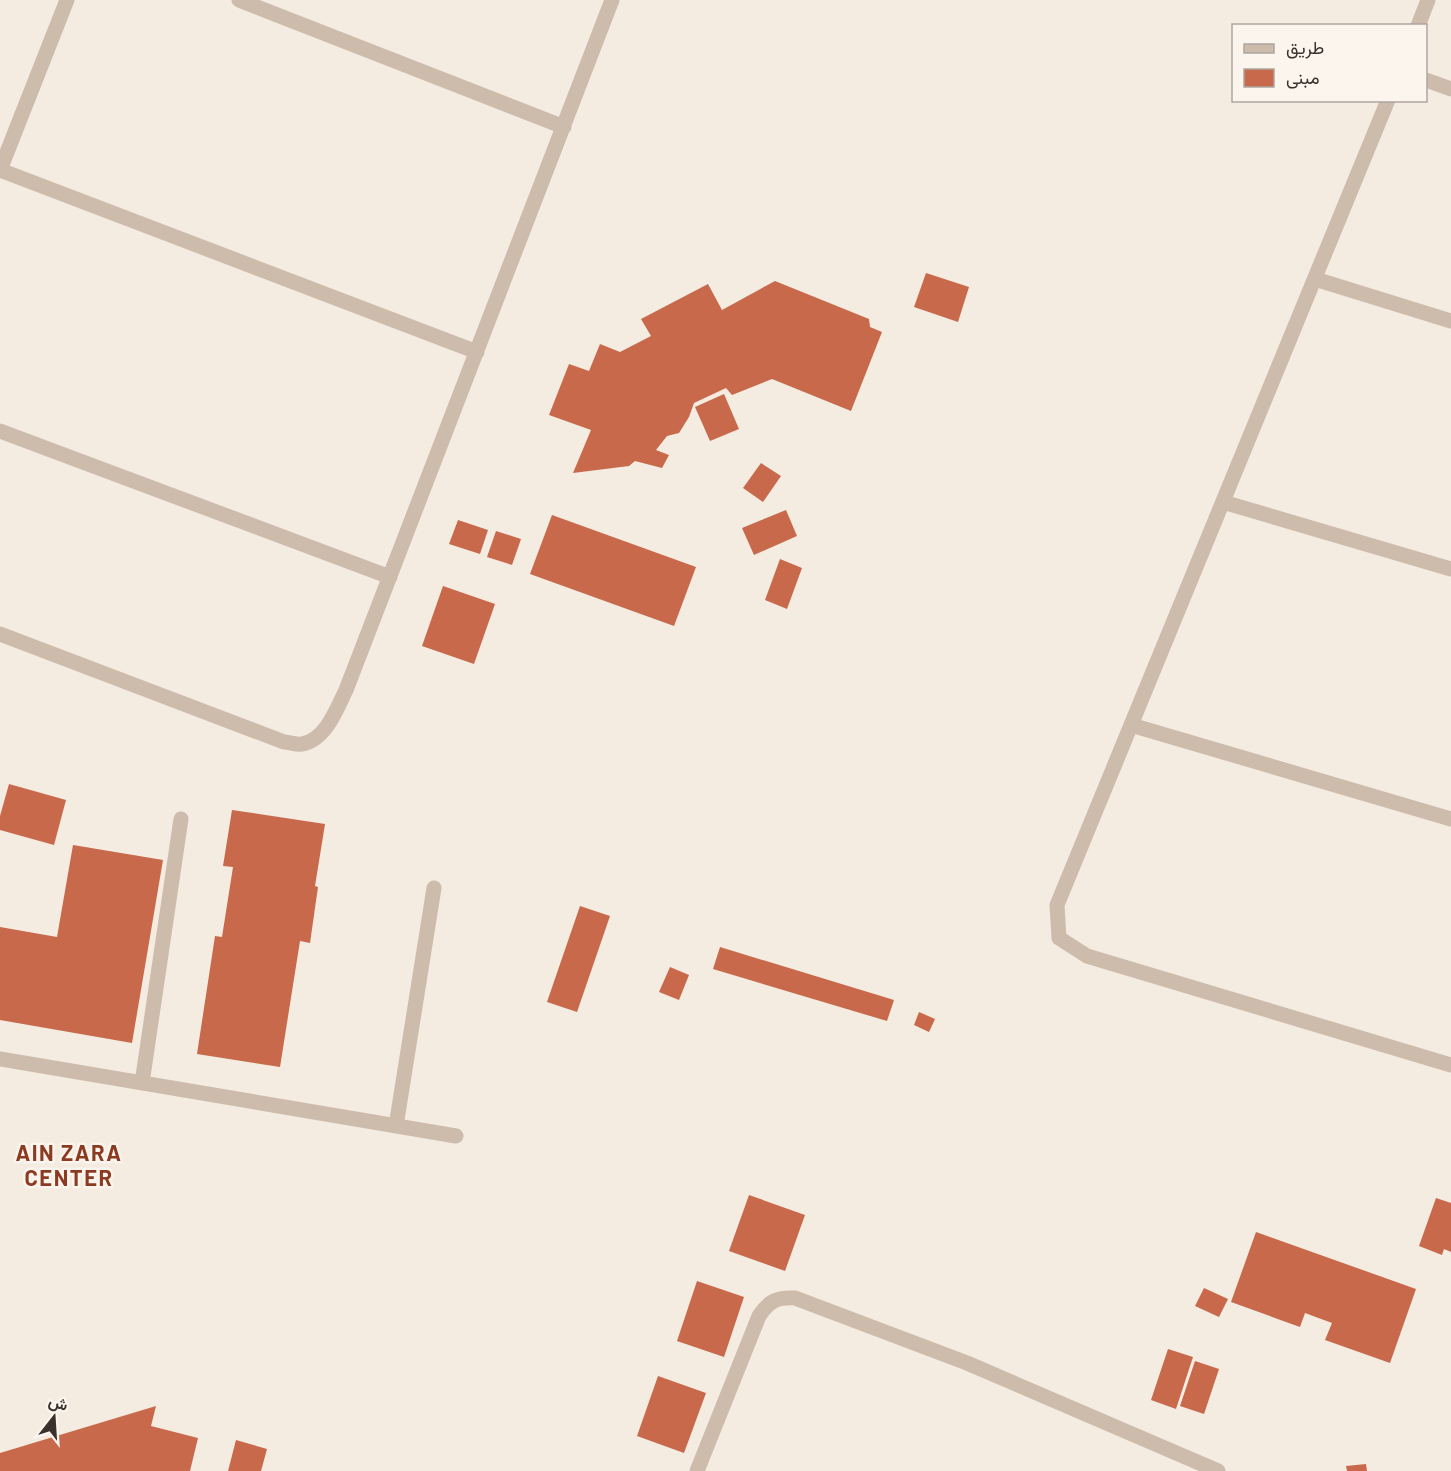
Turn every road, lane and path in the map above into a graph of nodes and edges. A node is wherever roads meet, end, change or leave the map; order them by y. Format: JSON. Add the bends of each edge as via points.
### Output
{"nodes":[{"id":1,"x":67,"y":0,"type":"edge"},
{"id":2,"x":239,"y":0,"type":"edge"},
{"id":3,"x":612,"y":0,"type":"edge"},
{"id":4,"x":1428,"y":0,"type":"edge"},
{"id":5,"x":1419,"y":24,"type":"edge"},
{"id":6,"x":1427,"y":81,"type":"edge"},
{"id":7,"x":1451,"y":89,"type":"edge"},
{"id":8,"x":1387,"y":102,"type":"edge"},
{"id":9,"x":564,"y":127,"type":"junction"},
{"id":10,"x":0,"y":170,"type":"edge"},
{"id":11,"x":1315,"y":279,"type":"junction"},
{"id":12,"x":1451,"y":321,"type":"edge"},
{"id":13,"x":477,"y":352,"type":"junction"},
{"id":14,"x":0,"y":431,"type":"edge"},
{"id":15,"x":1223,"y":502,"type":"junction"},
{"id":16,"x":1451,"y":569,"type":"edge"},
{"id":17,"x":390,"y":577,"type":"junction"},
{"id":18,"x":0,"y":634,"type":"edge"},
{"id":19,"x":1131,"y":725,"type":"junction"},
{"id":20,"x":181,"y":819,"type":"dead end"},
{"id":21,"x":1451,"y":819,"type":"edge"},
{"id":22,"x":434,"y":888,"type":"dead end"},
{"id":23,"x":0,"y":1059,"type":"edge"},
{"id":24,"x":1451,"y":1065,"type":"edge"},
{"id":25,"x":142,"y":1083,"type":"junction"},
{"id":26,"x":396,"y":1126,"type":"junction"},
{"id":27,"x":456,"y":1136,"type":"dead end"},
{"id":28,"x":697,"y":1471,"type":"edge"},
{"id":29,"x":1218,"y":1471,"type":"edge"}],
"edges":[{"from":1,"to":10,"type":"street"},
{"from":2,"to":9,"type":"street"},
{"from":3,"to":9,"type":"street"},
{"from":4,"to":5,"type":"street"},
{"from":6,"to":7,"type":"street"},
{"from":8,"to":11,"type":"street"},
{"from":9,"to":13,"type":"street"},
{"from":10,"to":13,"type":"street"},
{"from":11,"to":12,"type":"street"},
{"from":11,"to":15,"type":"street"},
{"from":13,"to":17,"type":"street"},
{"from":14,"to":17,"type":"street"},
{"from":15,"to":16,"type":"street"},
{"from":15,"to":19,"type":"street"},
{"from":17,"to":18,"type":"street","via":[[332,720],[303,744],[284,742]]},
{"from":19,"to":21,"type":"street"},
{"from":19,"to":24,"type":"street","via":[[1058,905],[1059,938],[1087,956]]},
{"from":20,"to":25,"type":"street"},
{"from":22,"to":26,"type":"street"},
{"from":23,"to":25,"type":"street"},
{"from":25,"to":26,"type":"street"},
{"from":26,"to":27,"type":"street"},
{"from":28,"to":29,"type":"street","via":[[759,1316],[767,1304],[780,1298],[795,1298],[967,1363]]}]}
